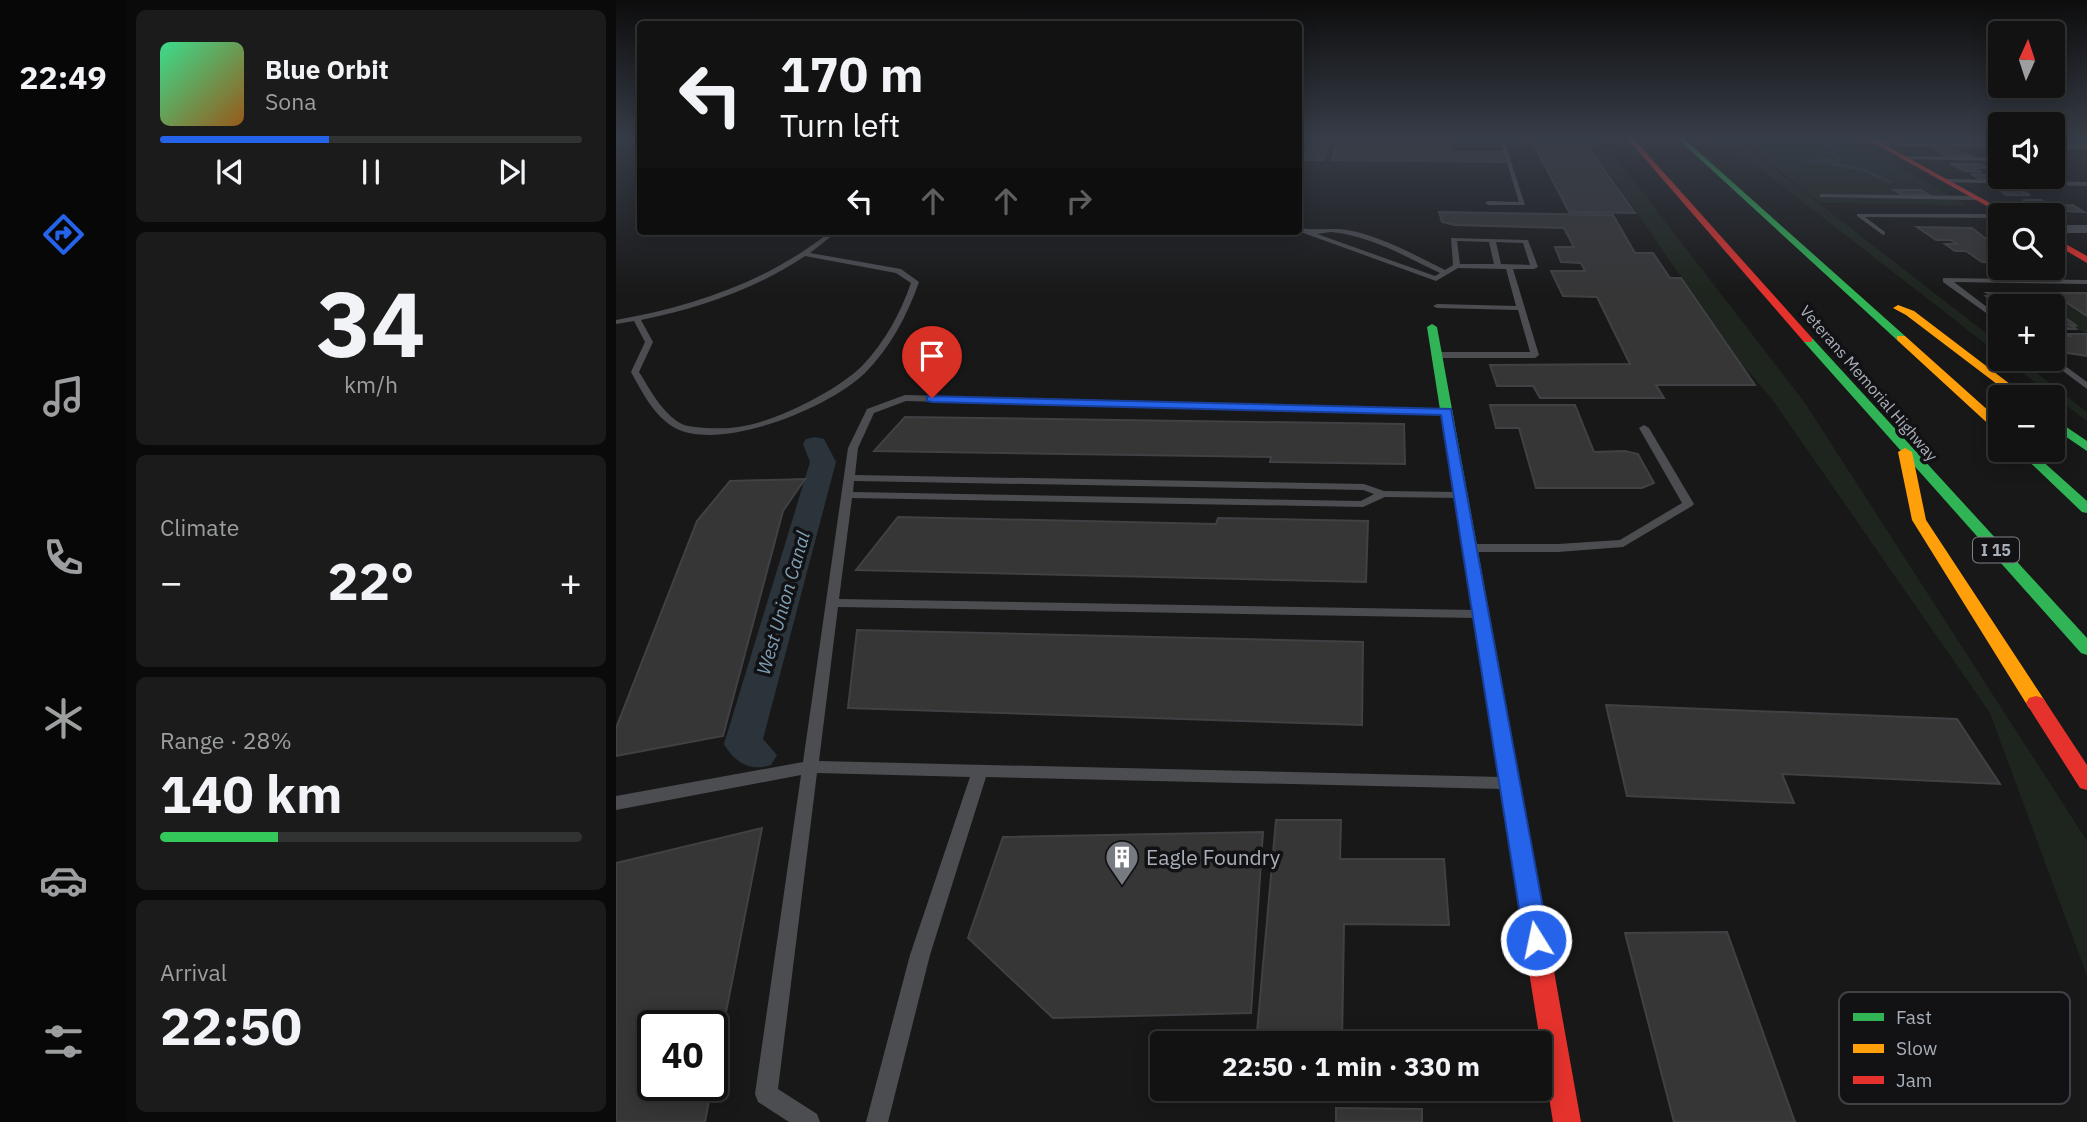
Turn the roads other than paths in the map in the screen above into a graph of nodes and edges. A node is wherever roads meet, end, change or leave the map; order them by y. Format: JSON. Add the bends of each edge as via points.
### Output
{"nodes":[{"id":1,"x":1518,"y":189,"type":"edge"},
{"id":2,"x":1675,"y":189,"type":"edge"},
{"id":3,"x":1738,"y":189,"type":"edge"},
{"id":4,"x":1961,"y":189,"type":"edge"},
{"id":5,"x":1821,"y":196,"type":"dead end"},
{"id":6,"x":1976,"y":198,"type":"junction"},
{"id":7,"x":1488,"y":204,"type":"dead end"},
{"id":8,"x":1988,"y":204,"type":"edge"},
{"id":9,"x":1988,"y":216,"type":"edge"},
{"id":10,"x":2065,"y":229,"type":"edge"},
{"id":11,"x":2087,"y":229,"type":"edge"},
{"id":12,"x":1302,"y":230,"type":"edge"},
{"id":13,"x":1310,"y":233,"type":"junction"},
{"id":14,"x":1883,"y":233,"type":"dead end"},
{"id":15,"x":829,"y":235,"type":"edge"},
{"id":16,"x":1492,"y":240,"type":"junction"},
{"id":17,"x":2065,"y":247,"type":"edge"},
{"id":18,"x":803,"y":254,"type":"junction"},
{"id":19,"x":2087,"y":260,"type":"edge"},
{"id":20,"x":1457,"y":266,"type":"junction"},
{"id":21,"x":1498,"y":266,"type":"junction"},
{"id":22,"x":1509,"y":267,"type":"junction"},
{"id":23,"x":1445,"y":273,"type":"junction"},
{"id":24,"x":2087,"y":282,"type":"edge"},
{"id":25,"x":1848,"y":287,"type":"junction"},
{"id":26,"x":1437,"y":306,"type":"dead end"},
{"id":27,"x":1521,"y":308,"type":"junction"},
{"id":28,"x":1988,"y":312,"type":"edge"},
{"id":29,"x":637,"y":319,"type":"junction"},
{"id":30,"x":616,"y":322,"type":"edge"},
{"id":31,"x":1432,"y":327,"type":"dead end"},
{"id":32,"x":1437,"y":355,"type":"junction"},
{"id":33,"x":2065,"y":370,"type":"edge"},
{"id":34,"x":2005,"y":385,"type":"edge"},
{"id":35,"x":2087,"y":386,"type":"edge"},
{"id":36,"x":1447,"y":412,"type":"junction"},
{"id":37,"x":1988,"y":417,"type":"edge"},
{"id":38,"x":1644,"y":428,"type":"dead end"},
{"id":39,"x":2065,"y":431,"type":"edge"},
{"id":40,"x":2087,"y":447,"type":"edge"},
{"id":41,"x":1904,"y":450,"type":"junction"},
{"id":42,"x":2036,"y":462,"type":"edge"},
{"id":43,"x":849,"y":478,"type":"junction"},
{"id":44,"x":1383,"y":494,"type":"junction"},
{"id":45,"x":847,"y":495,"type":"junction"},
{"id":46,"x":1460,"y":495,"type":"junction"},
{"id":47,"x":2087,"y":509,"type":"edge"},
{"id":48,"x":1469,"y":548,"type":"junction"},
{"id":49,"x":833,"y":603,"type":"junction"},
{"id":50,"x":1480,"y":614,"type":"junction"},
{"id":51,"x":2087,"y":649,"type":"edge"},
{"id":52,"x":810,"y":767,"type":"junction"},
{"id":53,"x":980,"y":771,"type":"junction"},
{"id":54,"x":2087,"y":782,"type":"edge"},
{"id":55,"x":1509,"y":783,"type":"junction"},
{"id":56,"x":616,"y":803,"type":"edge"},
{"id":57,"x":809,"y":1122,"type":"edge"},
{"id":58,"x":877,"y":1122,"type":"edge"},
{"id":59,"x":1567,"y":1122,"type":"edge"}],
"edges":[{"from":1,"to":7,"type":"lane","via":[[1523,204]]},
{"from":2,"to":41,"type":"main road","name":"Veterans Memorial Highway","number":"I 15"},
{"from":3,"to":25,"type":"main road"},
{"from":4,"to":6,"type":"main road"},
{"from":5,"to":6,"type":"lane"},
{"from":6,"to":8,"type":"main road"},
{"from":9,"to":14,"type":"lane","via":[[1859,215]]},
{"from":10,"to":11,"type":"street"},
{"from":12,"to":13,"type":"lane"},
{"from":13,"to":23,"type":"lane","via":[[1341,232],[1369,238]]},
{"from":13,"to":23,"type":"lane","via":[[1436,279]]},
{"from":15,"to":18,"type":"lane"},
{"from":16,"to":20,"type":"lane","via":[[1454,239]]},
{"from":16,"to":21,"type":"lane"},
{"from":16,"to":22,"type":"lane","via":[[1526,241],[1534,267]]},
{"from":17,"to":19,"type":"main road"},
{"from":18,"to":29,"type":"lane","via":[[716,297]]},
{"from":18,"to":29,"type":"lane","via":[[898,271],[915,282],[910,299],[887,342],[852,380],[740,431],[684,428],[653,402],[635,372],[649,342]]},
{"from":20,"to":21,"type":"lane"},
{"from":20,"to":23,"type":"lane"},
{"from":21,"to":22,"type":"lane"},
{"from":22,"to":27,"type":"lane"},
{"from":24,"to":28,"type":"lane","via":[[1946,280]]},
{"from":25,"to":34,"type":"main road","via":[[1910,313]]},
{"from":25,"to":37,"type":"main road"},
{"from":26,"to":27,"type":"lane"},
{"from":27,"to":32,"type":"lane","via":[[1535,355]]},
{"from":29,"to":30,"type":"lane"},
{"from":31,"to":32,"type":"main road"},
{"from":32,"to":36,"type":"main road"},
{"from":33,"to":35,"type":"lane"},
{"from":36,"to":43,"type":"lane","via":[[905,398],[870,411],[853,448]]},
{"from":36,"to":46,"type":"main road"},
{"from":38,"to":48,"type":"lane","via":[[1688,503],[1623,543]]},
{"from":39,"to":40,"type":"main road"},
{"from":41,"to":51,"type":"main road","name":"Veterans Memorial Highway","number":"I 15"},
{"from":41,"to":54,"type":"main road","via":[[1919,520]]},
{"from":42,"to":47,"type":"main road"},
{"from":43,"to":44,"type":"lane","via":[[1364,486]]},
{"from":43,"to":45,"type":"lane"},
{"from":44,"to":45,"type":"lane","via":[[1363,504]]},
{"from":44,"to":46,"type":"lane"},
{"from":45,"to":49,"type":"lane"},
{"from":46,"to":48,"type":"main road"},
{"from":48,"to":50,"type":"main road"},
{"from":49,"to":50,"type":"lane"},
{"from":49,"to":52,"type":"lane"},
{"from":50,"to":55,"type":"main road"},
{"from":52,"to":53,"type":"lane"},
{"from":52,"to":56,"type":"lane"},
{"from":52,"to":57,"type":"lane","via":[[766,1094]]},
{"from":53,"to":55,"type":"lane"},
{"from":53,"to":58,"type":"lane","via":[[920,955]]},
{"from":55,"to":59,"type":"main road"}]}
